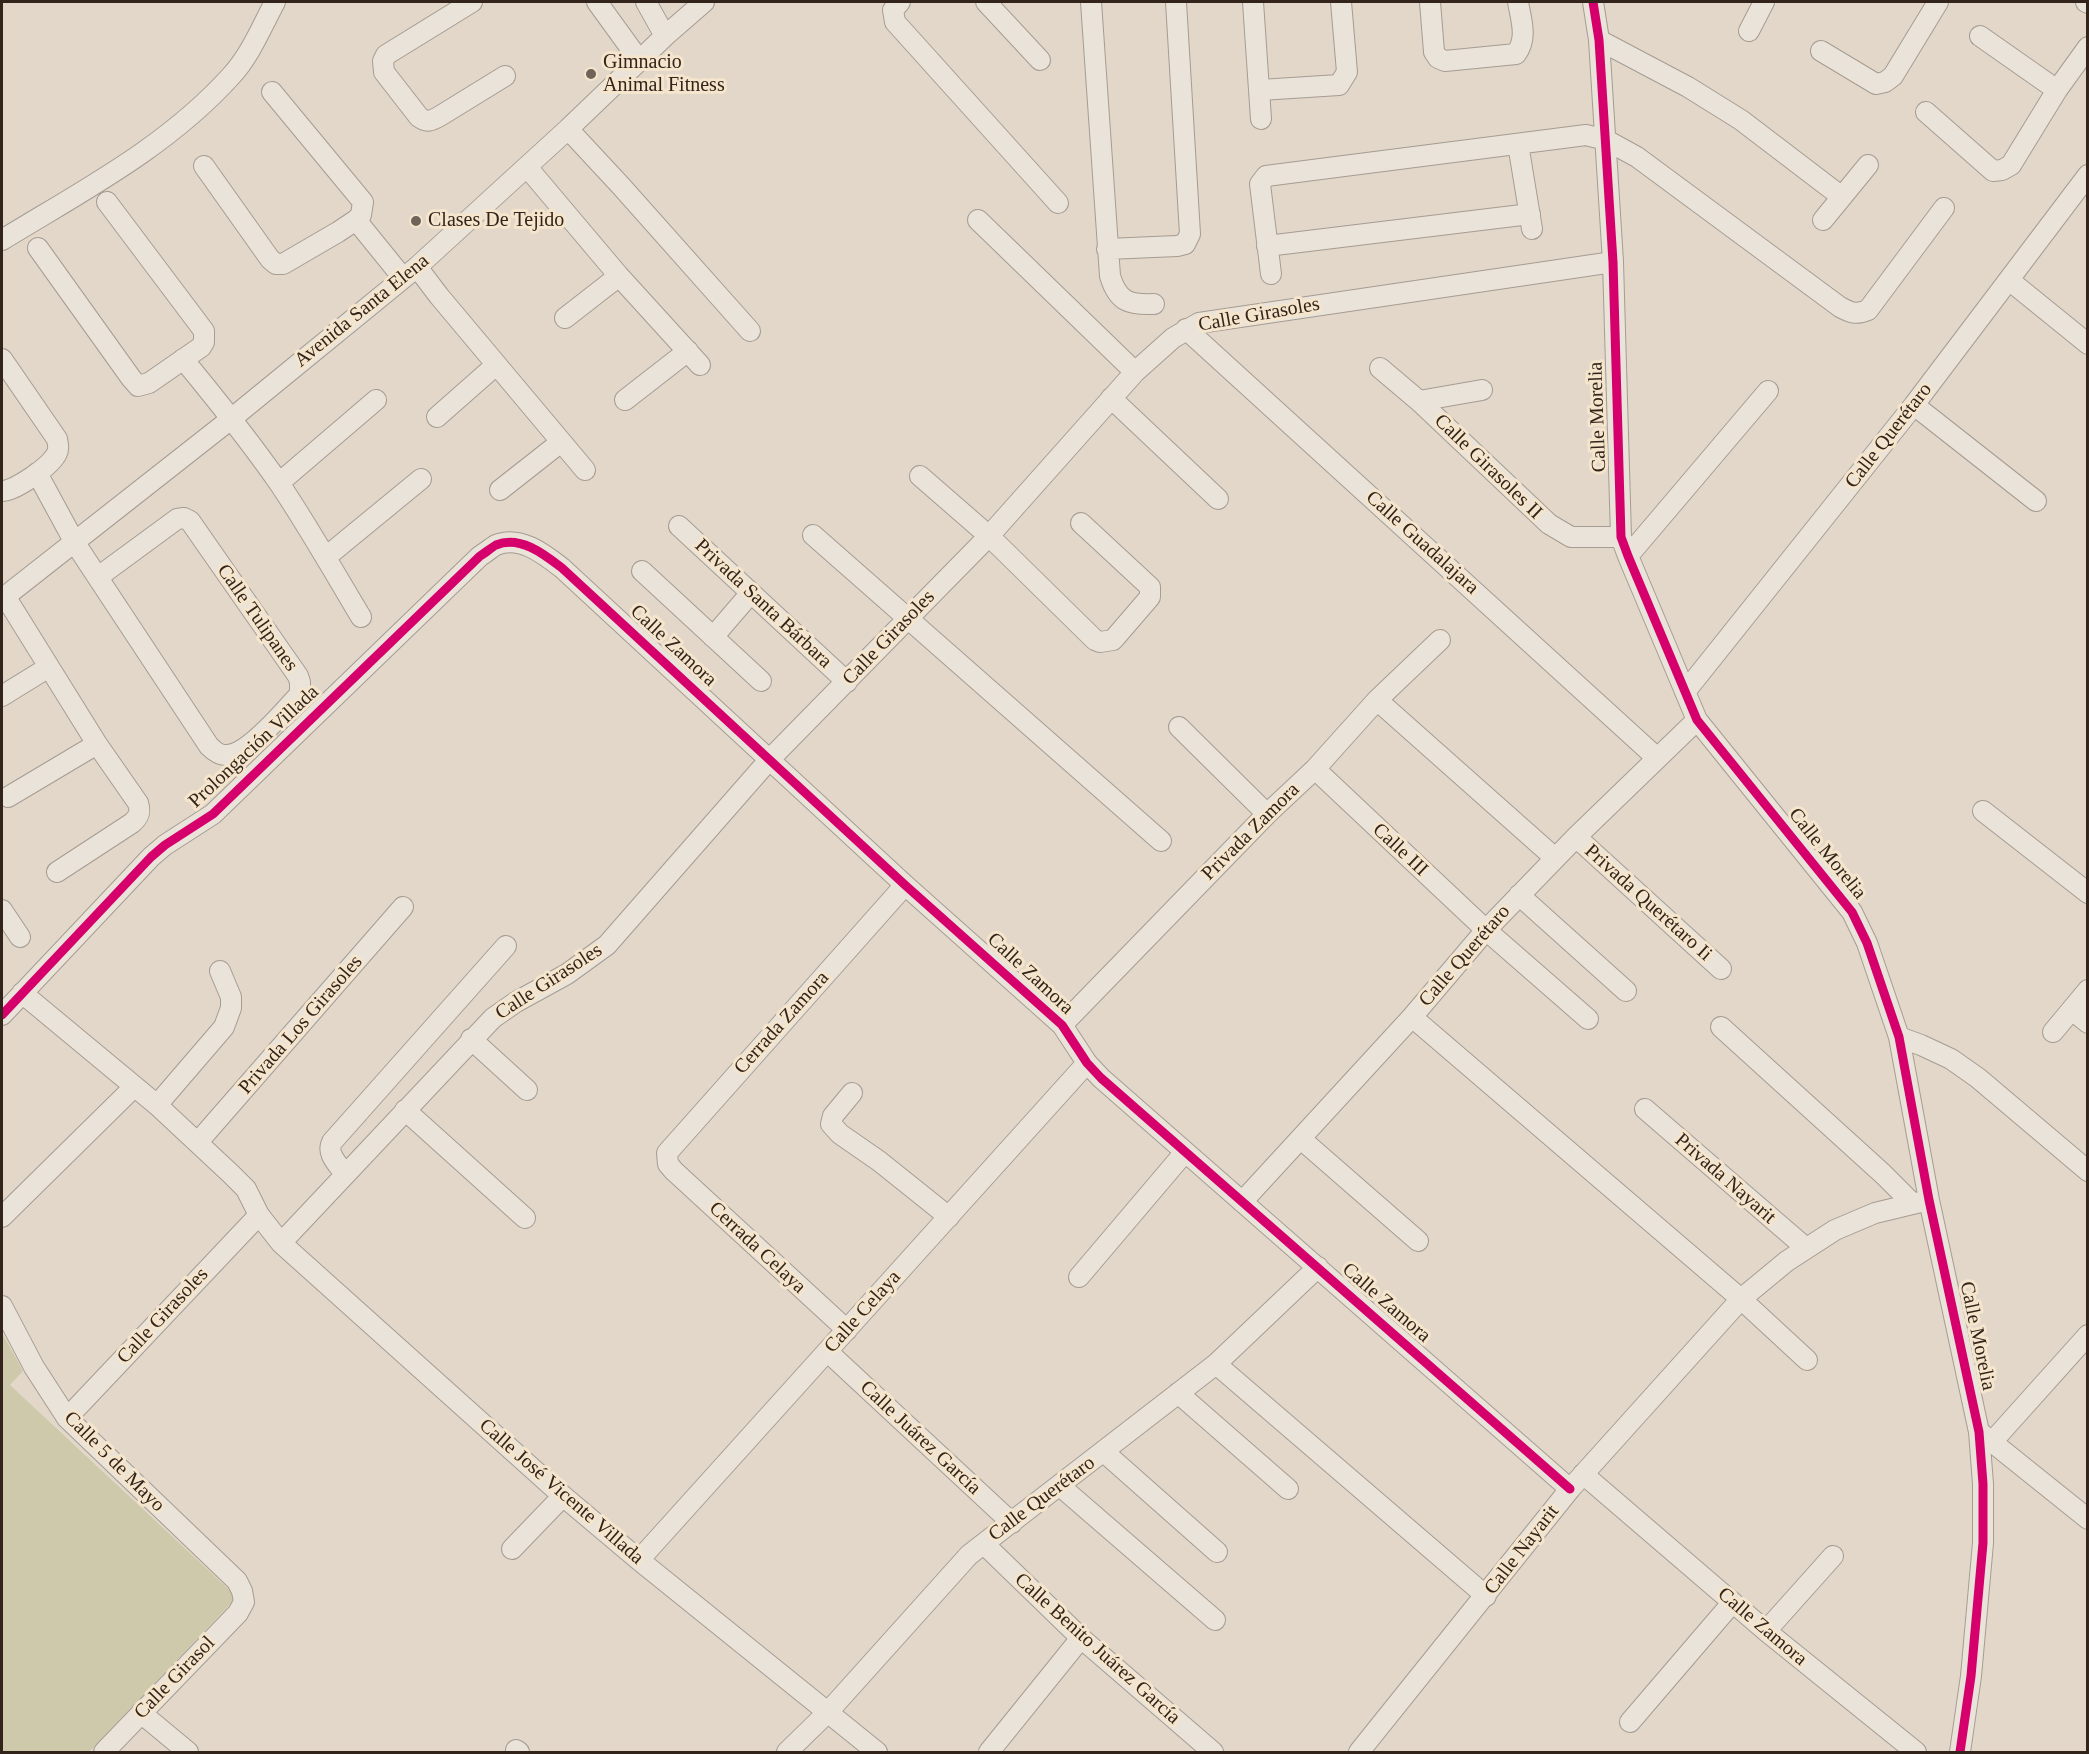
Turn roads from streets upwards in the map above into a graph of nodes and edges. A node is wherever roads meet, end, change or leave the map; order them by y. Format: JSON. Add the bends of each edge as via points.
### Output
{"nodes":[{"id":1,"x":275,"y":2,"type":"edge"},
{"id":2,"x":472,"y":2,"type":"edge"},
{"id":3,"x":597,"y":2,"type":"edge"},
{"id":4,"x":646,"y":2,"type":"edge"},
{"id":5,"x":704,"y":2,"type":"edge"},
{"id":6,"x":900,"y":2,"type":"edge"},
{"id":7,"x":986,"y":2,"type":"edge"},
{"id":8,"x":1091,"y":2,"type":"edge"},
{"id":9,"x":1176,"y":2,"type":"edge"},
{"id":10,"x":1253,"y":2,"type":"edge"},
{"id":11,"x":1341,"y":2,"type":"edge"},
{"id":12,"x":1430,"y":2,"type":"edge"},
{"id":13,"x":1518,"y":2,"type":"edge"},
{"id":14,"x":1593,"y":2,"type":"edge"},
{"id":15,"x":1764,"y":2,"type":"edge"},
{"id":16,"x":1929,"y":5,"type":"edge"},
{"id":17,"x":1749,"y":31,"type":"dead end"},
{"id":18,"x":665,"y":36,"type":"junction"},
{"id":19,"x":1980,"y":36,"type":"dead end"},
{"id":20,"x":1599,"y":40,"type":"junction"},
{"id":21,"x":2088,"y":47,"type":"edge"},
{"id":22,"x":1821,"y":51,"type":"dead end"},
{"id":23,"x":639,"y":60,"type":"junction"},
{"id":24,"x":1040,"y":60,"type":"dead end"},
{"id":25,"x":505,"y":76,"type":"dead end"},
{"id":26,"x":1260,"y":90,"type":"junction"},
{"id":27,"x":2057,"y":90,"type":"junction"},
{"id":28,"x":272,"y":92,"type":"dead end"},
{"id":29,"x":1926,"y":112,"type":"dead end"},
{"id":30,"x":1261,"y":119,"type":"dead end"},
{"id":31,"x":568,"y":129,"type":"junction"},
{"id":32,"x":1606,"y":140,"type":"junction"},
{"id":33,"x":1518,"y":144,"type":"junction"},
{"id":34,"x":1868,"y":165,"type":"dead end"},
{"id":35,"x":204,"y":166,"type":"dead end"},
{"id":36,"x":526,"y":167,"type":"junction"},
{"id":37,"x":2088,"y":175,"type":"edge"},
{"id":38,"x":1842,"y":197,"type":"junction"},
{"id":39,"x":107,"y":202,"type":"dead end"},
{"id":40,"x":1058,"y":203,"type":"dead end"},
{"id":41,"x":1944,"y":208,"type":"dead end"},
{"id":42,"x":356,"y":220,"type":"junction"},
{"id":43,"x":978,"y":220,"type":"dead end"},
{"id":44,"x":1823,"y":220,"type":"dead end"},
{"id":45,"x":2,"y":240,"type":"edge"},
{"id":46,"x":1267,"y":246,"type":"junction"},
{"id":47,"x":38,"y":248,"type":"dead end"},
{"id":48,"x":1107,"y":249,"type":"junction"},
{"id":49,"x":1613,"y":262,"type":"junction"},
{"id":50,"x":410,"y":272,"type":"junction"},
{"id":51,"x":1272,"y":274,"type":"dead end"},
{"id":52,"x":619,"y":276,"type":"junction"},
{"id":53,"x":2009,"y":280,"type":"junction"},
{"id":54,"x":1154,"y":304,"type":"dead end"},
{"id":55,"x":565,"y":318,"type":"dead end"},
{"id":56,"x":1186,"y":329,"type":"junction"},
{"id":57,"x":750,"y":331,"type":"dead end"},
{"id":58,"x":2088,"y":344,"type":"edge"},
{"id":59,"x":2,"y":359,"type":"edge"},
{"id":60,"x":183,"y":359,"type":"junction"},
{"id":61,"x":496,"y":365,"type":"junction"},
{"id":62,"x":1380,"y":368,"type":"dead end"},
{"id":63,"x":1135,"y":372,"type":"junction"},
{"id":64,"x":1482,"y":390,"type":"dead end"},
{"id":65,"x":1768,"y":391,"type":"dead end"},
{"id":66,"x":1111,"y":398,"type":"junction"},
{"id":67,"x":376,"y":400,"type":"dead end"},
{"id":68,"x":625,"y":400,"type":"dead end"},
{"id":69,"x":1419,"y":401,"type":"junction"},
{"id":70,"x":1914,"y":405,"type":"junction"},
{"id":71,"x":436,"y":417,"type":"dead end"},
{"id":72,"x":231,"y":419,"type":"junction"},
{"id":73,"x":561,"y":442,"type":"junction"},
{"id":74,"x":585,"y":470,"type":"dead end"},
{"id":75,"x":37,"y":473,"type":"junction"},
{"id":76,"x":920,"y":476,"type":"dead end"},
{"id":77,"x":421,"y":479,"type":"dead end"},
{"id":78,"x":279,"y":483,"type":"junction"},
{"id":79,"x":2,"y":490,"type":"edge"},
{"id":80,"x":500,"y":490,"type":"dead end"},
{"id":81,"x":1218,"y":499,"type":"dead end"},
{"id":82,"x":2036,"y":501,"type":"dead end"},
{"id":83,"x":1081,"y":523,"type":"dead end"},
{"id":84,"x":679,"y":526,"type":"dead end"},
{"id":85,"x":813,"y":534,"type":"dead end"},
{"id":86,"x":989,"y":536,"type":"junction"},
{"id":87,"x":1621,"y":537,"type":"junction"},
{"id":88,"x":514,"y":542,"type":"joint"},
{"id":89,"x":75,"y":543,"type":"junction"},
{"id":90,"x":1628,"y":556,"type":"junction"},
{"id":91,"x":326,"y":557,"type":"junction"},
{"id":92,"x":642,"y":571,"type":"dead end"},
{"id":93,"x":98,"y":577,"type":"junction"},
{"id":94,"x":750,"y":594,"type":"junction"},
{"id":95,"x":3,"y":598,"type":"edge"},
{"id":96,"x":361,"y":617,"type":"dead end"},
{"id":97,"x":908,"y":620,"type":"junction"},
{"id":98,"x":713,"y":637,"type":"junction"},
{"id":99,"x":1440,"y":640,"type":"dead end"},
{"id":100,"x":49,"y":667,"type":"junction"},
{"id":101,"x":761,"y":681,"type":"dead end"},
{"id":102,"x":847,"y":682,"type":"junction"},
{"id":103,"x":1684,"y":692,"type":"junction"},
{"id":104,"x":2,"y":696,"type":"edge"},
{"id":105,"x":1377,"y":700,"type":"junction"},
{"id":106,"x":1697,"y":720,"type":"junction"},
{"id":107,"x":1179,"y":727,"type":"dead end"},
{"id":108,"x":97,"y":744,"type":"junction"},
{"id":109,"x":1657,"y":758,"type":"junction"},
{"id":110,"x":769,"y":760,"type":"junction"},
{"id":111,"x":1315,"y":769,"type":"junction"},
{"id":112,"x":8,"y":797,"type":"dead end"},
{"id":113,"x":1983,"y":811,"type":"dead end"},
{"id":114,"x":1267,"y":814,"type":"junction"},
{"id":115,"x":1576,"y":837,"type":"junction"},
{"id":116,"x":1161,"y":841,"type":"dead end"},
{"id":117,"x":1555,"y":858,"type":"junction"},
{"id":118,"x":57,"y":872,"type":"dead end"},
{"id":119,"x":904,"y":885,"type":"junction"},
{"id":120,"x":2088,"y":893,"type":"edge"},
{"id":121,"x":1519,"y":895,"type":"junction"},
{"id":122,"x":403,"y":907,"type":"dead end"},
{"id":123,"x":2,"y":910,"type":"edge"},
{"id":124,"x":1486,"y":930,"type":"junction"},
{"id":125,"x":20,"y":937,"type":"dead end"},
{"id":126,"x":506,"y":946,"type":"dead end"},
{"id":127,"x":1721,"y":969,"type":"dead end"},
{"id":128,"x":220,"y":970,"type":"dead end"},
{"id":129,"x":2088,"y":990,"type":"edge"},
{"id":130,"x":1626,"y":991,"type":"dead end"},
{"id":131,"x":22,"y":993,"type":"junction"},
{"id":132,"x":2072,"y":1010,"type":"junction"},
{"id":133,"x":2,"y":1015,"type":"edge"},
{"id":134,"x":1412,"y":1017,"type":"junction"},
{"id":135,"x":1588,"y":1018,"type":"dead end"},
{"id":136,"x":2088,"y":1023,"type":"edge"},
{"id":137,"x":1062,"y":1025,"type":"junction"},
{"id":138,"x":1721,"y":1027,"type":"dead end"},
{"id":139,"x":2053,"y":1032,"type":"dead end"},
{"id":140,"x":1899,"y":1037,"type":"junction"},
{"id":141,"x":471,"y":1040,"type":"junction"},
{"id":142,"x":1087,"y":1064,"type":"junction"},
{"id":143,"x":134,"y":1087,"type":"junction"},
{"id":144,"x":527,"y":1090,"type":"dead end"},
{"id":145,"x":852,"y":1093,"type":"dead end"},
{"id":146,"x":157,"y":1105,"type":"junction"},
{"id":147,"x":1645,"y":1109,"type":"dead end"},
{"id":148,"x":405,"y":1110,"type":"junction"},
{"id":149,"x":1301,"y":1139,"type":"junction"},
{"id":150,"x":198,"y":1142,"type":"junction"},
{"id":151,"x":1185,"y":1152,"type":"junction"},
{"id":152,"x":668,"y":1164,"type":"joint"},
{"id":153,"x":2088,"y":1171,"type":"edge"},
{"id":154,"x":345,"y":1174,"type":"junction"},
{"id":155,"x":1242,"y":1202,"type":"junction"},
{"id":156,"x":1921,"y":1202,"type":"junction"},
{"id":157,"x":259,"y":1215,"type":"junction"},
{"id":158,"x":2,"y":1217,"type":"edge"},
{"id":159,"x":949,"y":1217,"type":"junction"},
{"id":160,"x":525,"y":1218,"type":"dead end"},
{"id":161,"x":1418,"y":1241,"type":"dead end"},
{"id":162,"x":281,"y":1243,"type":"junction"},
{"id":163,"x":1806,"y":1248,"type":"junction"},
{"id":164,"x":1318,"y":1267,"type":"junction"},
{"id":165,"x":1079,"y":1277,"type":"dead end"},
{"id":166,"x":1741,"y":1299,"type":"junction"},
{"id":167,"x":2,"y":1306,"type":"edge"},
{"id":168,"x":847,"y":1330,"type":"junction"},
{"id":169,"x":2088,"y":1335,"type":"edge"},
{"id":170,"x":828,"y":1352,"type":"junction"},
{"id":171,"x":1808,"y":1360,"type":"dead end"},
{"id":172,"x":1216,"y":1364,"type":"junction"},
{"id":173,"x":1178,"y":1393,"type":"junction"},
{"id":174,"x":66,"y":1418,"type":"junction"},
{"id":175,"x":1986,"y":1437,"type":"junction"},
{"id":176,"x":1104,"y":1452,"type":"junction"},
{"id":177,"x":1583,"y":1474,"type":"junction"},
{"id":178,"x":1060,"y":1486,"type":"junction"},
{"id":179,"x":1288,"y":1489,"type":"dead end"},
{"id":180,"x":1570,"y":1489,"type":"junction"},
{"id":181,"x":563,"y":1496,"type":"junction"},
{"id":182,"x":2088,"y":1519,"type":"edge"},
{"id":183,"x":1012,"y":1523,"type":"junction"},
{"id":184,"x":984,"y":1544,"type":"junction"},
{"id":185,"x":512,"y":1549,"type":"dead end"},
{"id":186,"x":1216,"y":1552,"type":"dead end"},
{"id":187,"x":1833,"y":1556,"type":"dead end"},
{"id":188,"x":639,"y":1560,"type":"junction"},
{"id":189,"x":1486,"y":1596,"type":"junction"},
{"id":190,"x":244,"y":1602,"type":"joint"},
{"id":191,"x":1732,"y":1603,"type":"junction"},
{"id":192,"x":1215,"y":1620,"type":"dead end"},
{"id":193,"x":1766,"y":1631,"type":"junction"},
{"id":194,"x":1082,"y":1638,"type":"junction"},
{"id":195,"x":828,"y":1712,"type":"junction"},
{"id":196,"x":141,"y":1713,"type":"junction"},
{"id":197,"x":1630,"y":1722,"type":"dead end"},
{"id":198,"x":104,"y":1752,"type":"edge"},
{"id":199,"x":188,"y":1752,"type":"edge"},
{"id":200,"x":787,"y":1752,"type":"edge"},
{"id":201,"x":877,"y":1752,"type":"edge"},
{"id":202,"x":989,"y":1752,"type":"edge"},
{"id":203,"x":1213,"y":1752,"type":"edge"},
{"id":204,"x":1359,"y":1752,"type":"edge"},
{"id":205,"x":1916,"y":1752,"type":"edge"},
{"id":206,"x":1960,"y":1752,"type":"edge"}],
"edges":[{"from":1,"to":45,"type":"street","via":[[232,75],[171,133]]},
{"from":2,"to":25,"type":"street","via":[[386,56],[384,72],[424,121],[440,116]]},
{"from":3,"to":23,"type":"street"},
{"from":4,"to":18,"type":"street"},
{"from":5,"to":18,"type":"street","name":"Avenida Santa Elena"},
{"from":6,"to":40,"type":"street","via":[[893,10],[895,22]]},
{"from":7,"to":24,"type":"street"},
{"from":8,"to":48,"type":"street"},
{"from":9,"to":48,"type":"street","via":[[1190,234],[1185,244],[1177,246]]},
{"from":10,"to":26,"type":"street"},
{"from":11,"to":26,"type":"street","via":[[1347,72],[1339,85]]},
{"from":12,"to":13,"type":"street","via":[[1434,52],[1444,61],[1516,54],[1524,38]]},
{"from":14,"to":20,"type":"street","name":"Calle Morelia"},
{"from":15,"to":17,"type":"street"},
{"from":16,"to":22,"type":"street","via":[[1893,76],[1885,82],[1876,84]]},
{"from":18,"to":23,"type":"street","name":"Avenida Santa Elena"},
{"from":19,"to":27,"type":"street"},
{"from":20,"to":32,"type":"street","name":"Calle Morelia"},
{"from":20,"to":38,"type":"street","via":[[1741,120]]},
{"from":21,"to":27,"type":"street"},
{"from":23,"to":31,"type":"street","name":"Avenida Santa Elena"},
{"from":26,"to":30,"type":"street"},
{"from":27,"to":29,"type":"street","via":[[2012,165],[2002,170],[1993,171]]},
{"from":28,"to":42,"type":"street","via":[[363,202]]},
{"from":31,"to":36,"type":"street","name":"Avenida Santa Elena"},
{"from":31,"to":57,"type":"street"},
{"from":32,"to":33,"type":"street","via":[[1586,135]]},
{"from":32,"to":41,"type":"street","via":[[1638,157],[1840,307],[1858,314],[1868,310]]},
{"from":32,"to":49,"type":"street","name":"Calle Morelia"},
{"from":33,"to":46,"type":"street","via":[[1266,176],[1260,184]]},
{"from":33,"to":46,"type":"street","via":[[1531,222]]},
{"from":34,"to":38,"type":"street"},
{"from":35,"to":42,"type":"street","via":[[276,264],[283,264]]},
{"from":36,"to":50,"type":"street","name":"Avenida Santa Elena"},
{"from":36,"to":52,"type":"street"},
{"from":37,"to":53,"type":"street","name":"Calle Querétaro"},
{"from":38,"to":44,"type":"street"},
{"from":39,"to":60,"type":"street","via":[[204,332],[201,347]]},
{"from":42,"to":50,"type":"street"},
{"from":43,"to":63,"type":"street"},
{"from":46,"to":51,"type":"street"},
{"from":47,"to":60,"type":"street","via":[[138,386],[149,383]]},
{"from":48,"to":54,"type":"street","via":[[1110,276],[1119,294],[1126,302]]},
{"from":49,"to":56,"type":"street","name":"Calle Girasoles","via":[[1199,322]]},
{"from":49,"to":87,"type":"street","name":"Calle Morelia"},
{"from":50,"to":61,"type":"street"},
{"from":50,"to":72,"type":"street","name":"Avenida Santa Elena"},
{"from":52,"to":55,"type":"street"},
{"from":52,"to":68,"type":"street","via":[[694,358]]},
{"from":53,"to":58,"type":"street"},
{"from":53,"to":70,"type":"street","name":"Calle Querétaro"},
{"from":56,"to":63,"type":"street","name":"Calle Girasoles"},
{"from":56,"to":109,"type":"street","name":"Calle Guadalajara"},
{"from":59,"to":75,"type":"street","via":[[57,439],[56,456]]},
{"from":60,"to":72,"type":"street"},
{"from":61,"to":71,"type":"street"},
{"from":61,"to":73,"type":"street"},
{"from":62,"to":69,"type":"street"},
{"from":63,"to":66,"type":"street","name":"Calle Girasoles"},
{"from":64,"to":69,"type":"street","name":"Calle Girasoles II"},
{"from":65,"to":90,"type":"street"},
{"from":66,"to":81,"type":"street"},
{"from":66,"to":86,"type":"street","name":"Calle Girasoles"},
{"from":67,"to":78,"type":"street"},
{"from":69,"to":87,"type":"street","name":"Calle Girasoles II","via":[[1558,531],[1570,537]]},
{"from":70,"to":82,"type":"street"},
{"from":70,"to":103,"type":"street","name":"Calle Querétaro"},
{"from":72,"to":78,"type":"street"},
{"from":72,"to":89,"type":"street","name":"Avenida Santa Elena"},
{"from":73,"to":74,"type":"street"},
{"from":73,"to":80,"type":"street"},
{"from":75,"to":79,"type":"street","via":[[10,490]]},
{"from":75,"to":89,"type":"street","name":"Calle Tulipanes"},
{"from":76,"to":86,"type":"street"},
{"from":77,"to":91,"type":"street"},
{"from":78,"to":91,"type":"street"},
{"from":83,"to":86,"type":"street","via":[[1150,587],[1150,597],[1107,642],[1095,639]]},
{"from":84,"to":94,"type":"street","name":"Privada Santa Bárbara"},
{"from":85,"to":97,"type":"street"},
{"from":86,"to":97,"type":"street","name":"Calle Girasoles"},
{"from":87,"to":90,"type":"street","name":"Calle Morelia"},
{"from":88,"to":110,"type":"street","name":"Calle Zamora","via":[[545,555],[562,568]]},
{"from":88,"to":131,"type":"street","name":"Prolongación Villada","via":[[497,545],[480,556],[213,814],[151,857]]},
{"from":89,"to":93,"type":"street","name":"Calle Tulipanes"},
{"from":89,"to":95,"type":"street","name":"Avenida Santa Elena"},
{"from":90,"to":103,"type":"street","name":"Calle Morelia"},
{"from":91,"to":96,"type":"street"},
{"from":92,"to":98,"type":"street"},
{"from":93,"to":93,"type":"street","name":"Calle Tulipanes","via":[[177,519],[190,521],[298,676],[300,694],[246,748],[235,754],[218,753],[209,746]]},
{"from":94,"to":98,"type":"street"},
{"from":94,"to":102,"type":"street","name":"Privada Santa Bárbara"},
{"from":95,"to":100,"type":"street"},
{"from":97,"to":102,"type":"street","name":"Calle Girasoles"},
{"from":97,"to":116,"type":"street"},
{"from":98,"to":101,"type":"street"},
{"from":99,"to":105,"type":"street","name":"Privada Zamora"},
{"from":100,"to":104,"type":"street"},
{"from":100,"to":108,"type":"street"},
{"from":102,"to":110,"type":"street","name":"Calle Girasoles"},
{"from":103,"to":106,"type":"street","name":"Calle Morelia"},
{"from":105,"to":111,"type":"street","name":"Privada Zamora"},
{"from":105,"to":117,"type":"street"},
{"from":106,"to":109,"type":"street","name":"Calle Querétaro"},
{"from":106,"to":140,"type":"street","name":"Calle Morelia","via":[[1852,912],[1867,943]]},
{"from":107,"to":114,"type":"street"},
{"from":108,"to":112,"type":"street"},
{"from":108,"to":118,"type":"street","via":[[138,802],[140,814],[132,824]]},
{"from":109,"to":115,"type":"street","name":"Calle Querétaro"},
{"from":110,"to":119,"type":"street","name":"Calle Zamora"},
{"from":110,"to":141,"type":"street","name":"Calle Girasoles","via":[[607,945],[567,974],[508,1007]]},
{"from":111,"to":114,"type":"street","name":"Privada Zamora"},
{"from":111,"to":124,"type":"street","name":"Calle III"},
{"from":113,"to":120,"type":"street"},
{"from":114,"to":137,"type":"street","name":"Privada Zamora"},
{"from":115,"to":117,"type":"street","name":"Calle Querétaro"},
{"from":115,"to":127,"type":"street","name":"Privada Querétaro Ii"},
{"from":117,"to":121,"type":"street","name":"Calle Querétaro"},
{"from":119,"to":137,"type":"street","name":"Calle Zamora"},
{"from":119,"to":152,"type":"street","name":"Cerrada Zamora","via":[[667,1153]]},
{"from":121,"to":124,"type":"street","name":"Calle Querétaro"},
{"from":121,"to":130,"type":"street"},
{"from":122,"to":150,"type":"street","name":"Privada Los Girasoles"},
{"from":123,"to":125,"type":"street"},
{"from":124,"to":134,"type":"street","name":"Calle Querétaro"},
{"from":124,"to":135,"type":"street","name":"Calle III"},
{"from":126,"to":154,"type":"street","via":[[332,1142],[331,1155]]},
{"from":128,"to":146,"type":"street","via":[[231,997],[224,1027]]},
{"from":129,"to":132,"type":"street"},
{"from":131,"to":133,"type":"street","name":"Prolongación Villada"},
{"from":131,"to":143,"type":"street"},
{"from":132,"to":136,"type":"street"},
{"from":132,"to":139,"type":"street"},
{"from":134,"to":149,"type":"street","name":"Calle Querétaro"},
{"from":134,"to":166,"type":"street"},
{"from":137,"to":142,"type":"street","name":"Calle Zamora"},
{"from":138,"to":156,"type":"street","via":[[1883,1174]]},
{"from":140,"to":153,"type":"street","via":[[1951,1059],[1978,1077]]},
{"from":140,"to":156,"type":"street","name":"Calle Morelia"},
{"from":141,"to":144,"type":"street"},
{"from":141,"to":148,"type":"street","name":"Calle Girasoles"},
{"from":142,"to":151,"type":"street","name":"Calle Zamora"},
{"from":142,"to":159,"type":"street","name":"Calle Celaya"},
{"from":143,"to":146,"type":"street"},
{"from":143,"to":158,"type":"street"},
{"from":145,"to":159,"type":"street","via":[[831,1124]]},
{"from":146,"to":150,"type":"street"},
{"from":147,"to":163,"type":"street","name":"Privada Nayarit"},
{"from":148,"to":154,"type":"street","name":"Calle Girasoles"},
{"from":148,"to":160,"type":"street"},
{"from":149,"to":155,"type":"street","name":"Calle Querétaro"},
{"from":149,"to":161,"type":"street"},
{"from":150,"to":157,"type":"street","via":[[246,1189]]},
{"from":151,"to":155,"type":"street","name":"Calle Zamora"},
{"from":151,"to":165,"type":"street"},
{"from":152,"to":168,"type":"street","name":"Cerrada Celaya"},
{"from":154,"to":162,"type":"street","name":"Calle Girasoles"},
{"from":155,"to":164,"type":"street","name":"Calle Zamora"},
{"from":156,"to":163,"type":"street","name":"Calle Nayarit","via":[[1875,1213]]},
{"from":156,"to":175,"type":"street","name":"Calle Morelia"},
{"from":157,"to":162,"type":"street","name":"Calle José Vicente Villada"},
{"from":157,"to":174,"type":"street","name":"Calle Girasoles"},
{"from":159,"to":168,"type":"street","name":"Calle Celaya"},
{"from":162,"to":181,"type":"street","name":"Calle José Vicente Villada"},
{"from":163,"to":166,"type":"street","name":"Calle Nayarit"},
{"from":164,"to":172,"type":"street","name":"Calle Querétaro"},
{"from":164,"to":180,"type":"street","name":"Calle Zamora"},
{"from":166,"to":171,"type":"street"},
{"from":166,"to":177,"type":"street","name":"Calle Nayarit"},
{"from":167,"to":174,"type":"street","name":"Calle 5 de Mayo"},
{"from":168,"to":170,"type":"street","name":"Calle Celaya"},
{"from":169,"to":175,"type":"street"},
{"from":170,"to":183,"type":"street","name":"Calle Juárez García"},
{"from":170,"to":188,"type":"street","name":"Calle Celaya"},
{"from":172,"to":173,"type":"street","name":"Calle Querétaro"},
{"from":172,"to":189,"type":"street"},
{"from":173,"to":176,"type":"street","name":"Calle Querétaro"},
{"from":173,"to":179,"type":"street"},
{"from":174,"to":190,"type":"street","name":"Calle 5 de Mayo","via":[[237,1581]]},
{"from":175,"to":182,"type":"street"},
{"from":175,"to":206,"type":"street","name":"Calle Morelia","via":[[1983,1542]]},
{"from":176,"to":178,"type":"street","name":"Calle Querétaro"},
{"from":176,"to":186,"type":"street"},
{"from":177,"to":180,"type":"street","name":"Calle Nayarit"},
{"from":177,"to":191,"type":"street","name":"Calle Zamora"},
{"from":178,"to":183,"type":"street","name":"Calle Querétaro"},
{"from":178,"to":192,"type":"street"},
{"from":180,"to":189,"type":"street","name":"Calle Nayarit"},
{"from":181,"to":185,"type":"street"},
{"from":181,"to":188,"type":"street","name":"Calle José Vicente Villada"},
{"from":183,"to":184,"type":"street","name":"Calle Querétaro"},
{"from":184,"to":194,"type":"street","name":"Calle Benito Juárez García"},
{"from":184,"to":195,"type":"street","name":"Calle Querétaro","via":[[953,1571]]},
{"from":187,"to":193,"type":"street"},
{"from":188,"to":195,"type":"street","name":"Calle José Vicente Villada"},
{"from":189,"to":204,"type":"street","name":"Calle Nayarit"},
{"from":190,"to":196,"type":"street","name":"Calle Girasol"},
{"from":191,"to":193,"type":"street","name":"Calle Zamora"},
{"from":191,"to":197,"type":"street"},
{"from":193,"to":205,"type":"street","name":"Calle Zamora"},
{"from":194,"to":202,"type":"street"},
{"from":194,"to":203,"type":"street","name":"Calle Benito Juárez García"},
{"from":195,"to":200,"type":"street","name":"Calle Querétaro"},
{"from":195,"to":201,"type":"street","name":"Calle José Vicente Villada"},
{"from":196,"to":198,"type":"street","name":"Calle Girasol"},
{"from":196,"to":199,"type":"street"}]}
